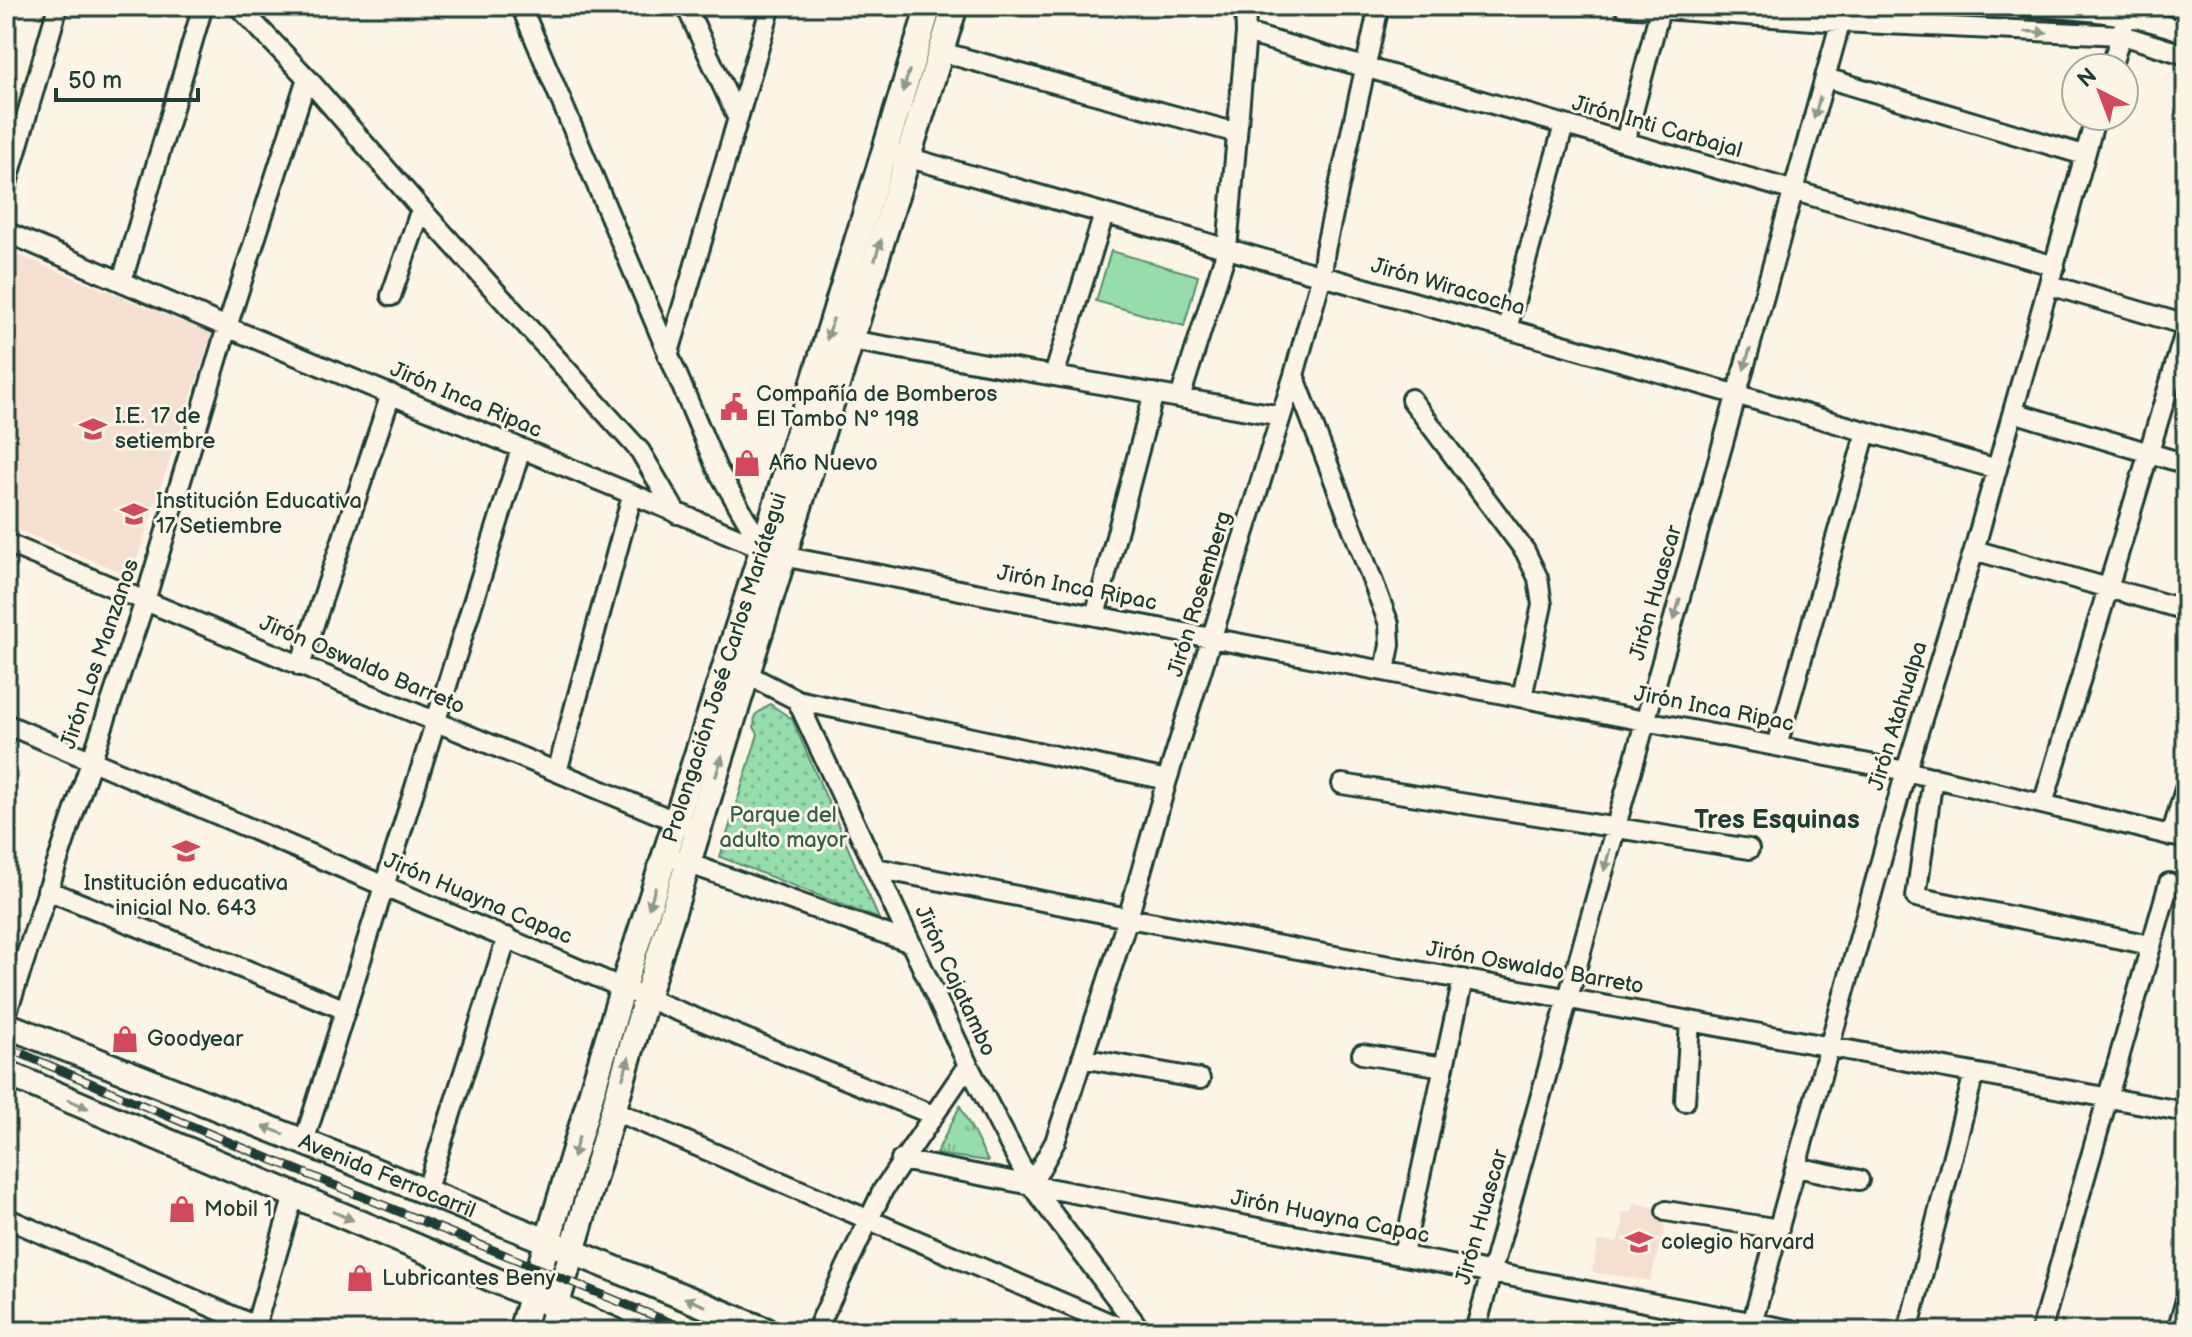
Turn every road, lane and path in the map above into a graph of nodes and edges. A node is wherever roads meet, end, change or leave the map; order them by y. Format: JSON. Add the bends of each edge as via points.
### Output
{"nodes":[{"id":1,"x":58,"y":6,"type":"edge"},
{"id":2,"x":203,"y":6,"type":"edge"},
{"id":3,"x":238,"y":6,"type":"edge"},
{"id":4,"x":521,"y":6,"type":"edge"},
{"id":5,"x":686,"y":6,"type":"edge"},
{"id":6,"x":771,"y":6,"type":"edge"},
{"id":7,"x":929,"y":6,"type":"edge"},
{"id":8,"x":955,"y":6,"type":"edge"},
{"id":9,"x":1245,"y":6,"type":"edge"},
{"id":10,"x":1379,"y":6,"type":"edge"},
{"id":11,"x":1623,"y":6,"type":"edge"},
{"id":12,"x":2023,"y":6,"type":"edge"},
{"id":13,"x":1661,"y":8,"type":"edge"},
{"id":14,"x":1843,"y":14,"type":"edge"},
{"id":15,"x":2126,"y":19,"type":"edge"},
{"id":16,"x":1246,"y":33,"type":"junction"},
{"id":17,"x":2186,"y":33,"type":"edge"},
{"id":18,"x":941,"y":52,"type":"junction"},
{"id":19,"x":2116,"y":52,"type":"edge"},
{"id":20,"x":2186,"y":55,"type":"edge"},
{"id":21,"x":1365,"y":67,"type":"junction"},
{"id":22,"x":307,"y":78,"type":"junction"},
{"id":23,"x":1826,"y":78,"type":"junction"},
{"id":24,"x":737,"y":117,"type":"junction"},
{"id":25,"x":1564,"y":125,"type":"junction"},
{"id":26,"x":2091,"y":132,"type":"edge"},
{"id":27,"x":1237,"y":133,"type":"junction"},
{"id":28,"x":1625,"y":142,"type":"junction"},
{"id":29,"x":896,"y":154,"type":"junction"},
{"id":30,"x":2084,"y":155,"type":"junction"},
{"id":31,"x":6,"y":187,"type":"edge"},
{"id":32,"x":1793,"y":191,"type":"junction"},
{"id":33,"x":421,"y":209,"type":"junction"},
{"id":34,"x":1104,"y":214,"type":"junction"},
{"id":35,"x":6,"y":232,"type":"edge"},
{"id":36,"x":1227,"y":249,"type":"junction"},
{"id":37,"x":1322,"y":275,"type":"junction"},
{"id":38,"x":2052,"y":276,"type":"junction"},
{"id":39,"x":122,"y":281,"type":"junction"},
{"id":40,"x":391,"y":296,"type":"dead end"},
{"id":41,"x":227,"y":327,"type":"junction"},
{"id":42,"x":2186,"y":327,"type":"edge"},
{"id":43,"x":1507,"y":329,"type":"junction"},
{"id":44,"x":850,"y":340,"type":"junction"},
{"id":45,"x":668,"y":356,"type":"junction"},
{"id":46,"x":1294,"y":375,"type":"junction"},
{"id":47,"x":1054,"y":376,"type":"junction"},
{"id":48,"x":1154,"y":393,"type":"junction"},
{"id":49,"x":391,"y":394,"type":"junction"},
{"id":50,"x":1736,"y":395,"type":"junction"},
{"id":51,"x":1180,"y":398,"type":"junction"},
{"id":52,"x":1411,"y":399,"type":"dead end"},
{"id":53,"x":2013,"y":412,"type":"junction"},
{"id":54,"x":1281,"y":416,"type":"junction"},
{"id":55,"x":1866,"y":432,"type":"junction"},
{"id":56,"x":521,"y":449,"type":"junction"},
{"id":57,"x":2149,"y":453,"type":"junction"},
{"id":58,"x":2186,"y":464,"type":"edge"},
{"id":59,"x":1997,"y":469,"type":"junction"},
{"id":60,"x":632,"y":496,"type":"junction"},
{"id":61,"x":677,"y":514,"type":"junction"},
{"id":62,"x":6,"y":543,"type":"edge"},
{"id":63,"x":1974,"y":550,"type":"junction"},
{"id":64,"x":773,"y":552,"type":"junction"},
{"id":65,"x":2108,"y":588,"type":"junction"},
{"id":66,"x":145,"y":601,"type":"junction"},
{"id":67,"x":2186,"y":610,"type":"edge"},
{"id":68,"x":1095,"y":616,"type":"junction"},
{"id":69,"x":1212,"y":638,"type":"junction"},
{"id":70,"x":300,"y":666,"type":"junction"},
{"id":71,"x":737,"y":669,"type":"junction"},
{"id":72,"x":1385,"y":671,"type":"junction"},
{"id":73,"x":1522,"y":697,"type":"junction"},
{"id":74,"x":797,"y":700,"type":"junction"},
{"id":75,"x":1646,"y":721,"type":"junction"},
{"id":76,"x":436,"y":722,"type":"junction"},
{"id":77,"x":6,"y":724,"type":"edge"},
{"id":78,"x":1777,"y":746,"type":"junction"},
{"id":79,"x":90,"y":760,"type":"junction"},
{"id":80,"x":1906,"y":771,"type":"junction"},
{"id":81,"x":557,"y":772,"type":"junction"},
{"id":82,"x":1933,"y":777,"type":"junction"},
{"id":83,"x":1167,"y":780,"type":"junction"},
{"id":84,"x":1342,"y":784,"type":"dead end"},
{"id":85,"x":2186,"y":786,"type":"edge"},
{"id":86,"x":2043,"y":804,"type":"junction"},
{"id":87,"x":688,"y":826,"type":"junction"},
{"id":88,"x":1616,"y":828,"type":"junction"},
{"id":89,"x":2178,"y":838,"type":"edge"},
{"id":90,"x":1749,"y":849,"type":"dead end"},
{"id":91,"x":678,"y":860,"type":"junction"},
{"id":92,"x":876,"y":868,"type":"junction"},
{"id":93,"x":2169,"y":883,"type":"dead end"},
{"id":94,"x":384,"y":885,"type":"junction"},
{"id":95,"x":47,"y":890,"type":"junction"},
{"id":96,"x":1128,"y":918,"type":"junction"},
{"id":97,"x":507,"y":937,"type":"junction"},
{"id":98,"x":911,"y":943,"type":"junction"},
{"id":99,"x":2150,"y":945,"type":"junction"},
{"id":100,"x":1463,"y":979,"type":"junction"},
{"id":101,"x":623,"y":987,"type":"junction"},
{"id":102,"x":646,"y":998,"type":"junction"},
{"id":103,"x":1569,"y":999,"type":"junction"},
{"id":104,"x":346,"y":1010,"type":"junction"},
{"id":105,"x":6,"y":1015,"type":"edge"},
{"id":106,"x":1690,"y":1021,"type":"junction"},
{"id":107,"x":6,"y":1025,"type":"edge"},
{"id":108,"x":1830,"y":1047,"type":"junction"},
{"id":109,"x":1362,"y":1054,"type":"dead end"},
{"id":110,"x":1082,"y":1058,"type":"junction"},
{"id":111,"x":968,"y":1065,"type":"junction"},
{"id":112,"x":1444,"y":1067,"type":"junction"},
{"id":113,"x":6,"y":1073,"type":"edge"},
{"id":114,"x":1974,"y":1073,"type":"junction"},
{"id":115,"x":1200,"y":1079,"type":"dead end"},
{"id":116,"x":2107,"y":1098,"type":"junction"},
{"id":117,"x":1685,"y":1101,"type":"dead end"},
{"id":118,"x":613,"y":1110,"type":"junction"},
{"id":119,"x":2186,"y":1112,"type":"edge"},
{"id":120,"x":933,"y":1115,"type":"junction"},
{"id":121,"x":304,"y":1142,"type":"junction"},
{"id":122,"x":901,"y":1160,"type":"junction"},
{"id":123,"x":1796,"y":1167,"type":"junction"},
{"id":124,"x":1859,"y":1180,"type":"dead end"},
{"id":125,"x":1031,"y":1185,"type":"junction"},
{"id":126,"x":426,"y":1192,"type":"junction"},
{"id":127,"x":294,"y":1195,"type":"junction"},
{"id":128,"x":1666,"y":1211,"type":"dead end"},
{"id":129,"x":6,"y":1218,"type":"edge"},
{"id":130,"x":869,"y":1220,"type":"junction"},
{"id":131,"x":1779,"y":1229,"type":"junction"},
{"id":132,"x":548,"y":1243,"type":"junction"},
{"id":133,"x":572,"y":1252,"type":"junction"},
{"id":134,"x":1403,"y":1255,"type":"junction"},
{"id":135,"x":1492,"y":1272,"type":"junction"},
{"id":136,"x":532,"y":1296,"type":"junction"},
{"id":137,"x":2186,"y":1300,"type":"edge"},
{"id":138,"x":556,"y":1306,"type":"junction"},
{"id":139,"x":1752,"y":1327,"type":"edge"},
{"id":140,"x":259,"y":1329,"type":"edge"},
{"id":141,"x":521,"y":1331,"type":"edge"},
{"id":142,"x":549,"y":1331,"type":"edge"},
{"id":143,"x":615,"y":1331,"type":"edge"},
{"id":144,"x":767,"y":1331,"type":"edge"},
{"id":145,"x":816,"y":1331,"type":"edge"},
{"id":146,"x":1128,"y":1331,"type":"edge"},
{"id":147,"x":1141,"y":1331,"type":"edge"},
{"id":148,"x":1475,"y":1331,"type":"edge"},
{"id":149,"x":1797,"y":1331,"type":"edge"},
{"id":150,"x":1908,"y":1331,"type":"edge"},
{"id":151,"x":2041,"y":1331,"type":"edge"},
{"id":152,"x":2177,"y":1331,"type":"edge"}],
"edges":[{"from":1,"to":31,"type":"street"},
{"from":2,"to":39,"type":"street"},
{"from":3,"to":22,"type":"street"},
{"from":4,"to":45,"type":"street"},
{"from":5,"to":24,"type":"street"},
{"from":6,"to":24,"type":"street"},
{"from":7,"to":29,"type":"main road","name":"Prolongación José Carlos Mariátegui","one_way":true},
{"from":8,"to":18,"type":"main road","name":"Prolongación José Carlos Mariátegui"},
{"from":9,"to":16,"type":"street"},
{"from":10,"to":21,"type":"street","name":"Jirón Rosemberg"},
{"from":11,"to":13,"type":"street"},
{"from":12,"to":15,"type":"street","via":[[2099,11]]},
{"from":13,"to":14,"type":"street"},
{"from":13,"to":28,"type":"street"},
{"from":14,"to":15,"type":"street","one_way":true},
{"from":14,"to":23,"type":"street","name":"Jirón Huascar"},
{"from":15,"to":17,"type":"street","via":[[2160,22]]},
{"from":15,"to":19,"type":"street"},
{"from":15,"to":20,"type":"street"},
{"from":16,"to":21,"type":"street","name":"Jirón Inti Carbajal"},
{"from":16,"to":27,"type":"street"},
{"from":18,"to":27,"type":"street"},
{"from":18,"to":29,"type":"main road","name":"Prolongación José Carlos Mariátegui"},
{"from":21,"to":25,"type":"street","name":"Jirón Inti Carbajal"},
{"from":21,"to":37,"type":"street","name":"Jirón Rosemberg"},
{"from":22,"to":33,"type":"street"},
{"from":22,"to":41,"type":"street","name":"Jirón Los Manzanos"},
{"from":23,"to":30,"type":"street"},
{"from":23,"to":32,"type":"street","name":"Jirón Huascar","one_way":true},
{"from":24,"to":45,"type":"street"},
{"from":25,"to":28,"type":"street","name":"Jirón Inti Carbajal"},
{"from":25,"to":43,"type":"street"},
{"from":26,"to":30,"type":"street","name":"Jirón Atahualpa"},
{"from":27,"to":36,"type":"street"},
{"from":28,"to":32,"type":"street","name":"Jirón Inti Carbajal"},
{"from":29,"to":34,"type":"street","name":"Jirón Wiracocha"},
{"from":44,"to":29,"type":"main road","name":"Prolongación José Carlos Mariátegui","one_way":true},
{"from":29,"to":64,"type":"main road","name":"Prolongación José Carlos Mariátegui","one_way":true},
{"from":30,"to":38,"type":"street","name":"Jirón Atahualpa"},
{"from":32,"to":38,"type":"street","name":"Jirón Inti Carbajal"},
{"from":32,"to":50,"type":"street","name":"Jirón Huascar","one_way":true},
{"from":33,"to":40,"type":"street"},
{"from":33,"to":61,"type":"street","via":[[640,451]]},
{"from":34,"to":36,"type":"street","name":"Jirón Wiracocha"},
{"from":34,"to":47,"type":"street"},
{"from":35,"to":39,"type":"street","name":"Jirón Inca Ripac"},
{"from":36,"to":37,"type":"street","name":"Jirón Wiracocha"},
{"from":36,"to":51,"type":"street"},
{"from":37,"to":43,"type":"street","name":"Jirón Wiracocha"},
{"from":37,"to":46,"type":"street","name":"Jirón Rosemberg"},
{"from":38,"to":42,"type":"street","name":"Jirón Inti Carbajal"},
{"from":38,"to":53,"type":"street","name":"Jirón Atahualpa"},
{"from":39,"to":41,"type":"street","name":"Jirón Inca Ripac"},
{"from":41,"to":49,"type":"street","name":"Jirón Inca Ripac"},
{"from":41,"to":66,"type":"street","name":"Jirón Los Manzanos"},
{"from":42,"to":57,"type":"street"},
{"from":43,"to":50,"type":"street","name":"Jirón Wiracocha"},
{"from":44,"to":47,"type":"street"},
{"from":44,"to":64,"type":"main road","name":"Prolongación José Carlos Mariátegui"},
{"from":45,"to":64,"type":"street","via":[[717,469]]},
{"from":46,"to":54,"type":"street","name":"Jirón Rosemberg"},
{"from":46,"to":72,"type":"street","via":[[1389,624]]},
{"from":47,"to":48,"type":"street"},
{"from":48,"to":51,"type":"street"},
{"from":48,"to":68,"type":"street"},
{"from":49,"to":56,"type":"street","name":"Jirón Inca Ripac"},
{"from":49,"to":70,"type":"street"},
{"from":50,"to":55,"type":"street","name":"Jirón Wiracocha"},
{"from":50,"to":75,"type":"street","name":"Jirón Huascar","one_way":true},
{"from":51,"to":54,"type":"street"},
{"from":52,"to":73,"type":"street","via":[[1525,551],[1538,578],[1542,605]]},
{"from":53,"to":57,"type":"street"},
{"from":53,"to":59,"type":"street","name":"Jirón Atahualpa"},
{"from":54,"to":69,"type":"street","name":"Jirón Rosemberg"},
{"from":55,"to":59,"type":"street","name":"Jirón Wiracocha"},
{"from":55,"to":78,"type":"street"},
{"from":56,"to":60,"type":"street","name":"Jirón Inca Ripac"},
{"from":56,"to":76,"type":"street"},
{"from":57,"to":58,"type":"street"},
{"from":57,"to":65,"type":"street"},
{"from":59,"to":63,"type":"street","name":"Jirón Atahualpa"},
{"from":60,"to":61,"type":"street","name":"Jirón Inca Ripac"},
{"from":60,"to":81,"type":"street"},
{"from":61,"to":64,"type":"street","name":"Jirón Inca Ripac"},
{"from":62,"to":66,"type":"street","name":"Jirón Oswaldo Barreto"},
{"from":63,"to":65,"type":"street"},
{"from":63,"to":80,"type":"street","name":"Jirón Atahualpa"},
{"from":64,"to":68,"type":"street","name":"Jirón Inca Ripac"},
{"from":64,"to":71,"type":"main road","name":"Prolongación José Carlos Mariátegui"},
{"from":65,"to":67,"type":"street"},
{"from":65,"to":86,"type":"street"},
{"from":66,"to":70,"type":"street","name":"Jirón Oswaldo Barreto"},
{"from":66,"to":79,"type":"street","name":"Jirón Los Manzanos"},
{"from":68,"to":69,"type":"street","name":"Jirón Inca Ripac"},
{"from":69,"to":72,"type":"street","name":"Jirón Inca Ripac"},
{"from":69,"to":83,"type":"street","name":"Jirón Rosemberg"},
{"from":70,"to":76,"type":"street","name":"Jirón Oswaldo Barreto"},
{"from":71,"to":74,"type":"street"},
{"from":71,"to":87,"type":"main road","name":"Prolongación José Carlos Mariátegui"},
{"from":72,"to":73,"type":"street","name":"Jirón Inca Ripac"},
{"from":73,"to":75,"type":"street","name":"Jirón Inca Ripac"},
{"from":74,"to":83,"type":"street"},
{"from":74,"to":92,"type":"street","name":"Jirón Cajatambo"},
{"from":75,"to":78,"type":"street","name":"Jirón Inca Ripac"},
{"from":75,"to":88,"type":"street","name":"Jirón Huascar"},
{"from":76,"to":81,"type":"street","name":"Jirón Oswaldo Barreto"},
{"from":76,"to":94,"type":"street"},
{"from":77,"to":79,"type":"street","name":"Jirón Huayna Capac"},
{"from":78,"to":80,"type":"street","name":"Jirón Inca Ripac"},
{"from":79,"to":94,"type":"street","name":"Jirón Huayna Capac"},
{"from":79,"to":95,"type":"street","name":"Jirón Los Manzanos"},
{"from":80,"to":82,"type":"street","name":"Jirón Inca Ripac"},
{"from":80,"to":108,"type":"street","name":"Jirón Atahualpa"},
{"from":81,"to":87,"type":"street","name":"Jirón Oswaldo Barreto"},
{"from":82,"to":86,"type":"street","name":"Jirón Inca Ripac"},
{"from":82,"to":99,"type":"street","via":[[1916,897]]},
{"from":83,"to":96,"type":"street","name":"Jirón Rosemberg"},
{"from":84,"to":88,"type":"street"},
{"from":85,"to":89,"type":"street"},
{"from":86,"to":89,"type":"street","name":"Jirón Inca Ripac"},
{"from":87,"to":91,"type":"main road","name":"Prolongación José Carlos Mariátegui"},
{"from":88,"to":90,"type":"street"},
{"from":88,"to":103,"type":"street","name":"Jirón Huascar","one_way":true},
{"from":91,"to":98,"type":"street"},
{"from":91,"to":101,"type":"main road","name":"Prolongación José Carlos Mariátegui","one_way":true},
{"from":91,"to":102,"type":"main road","name":"Prolongación José Carlos Mariátegui"},
{"from":92,"to":96,"type":"street","name":"Jirón Oswaldo Barreto"},
{"from":92,"to":98,"type":"street","name":"Jirón Cajatambo"},
{"from":93,"to":99,"type":"street"},
{"from":94,"to":97,"type":"street","name":"Jirón Huayna Capac"},
{"from":94,"to":104,"type":"street"},
{"from":95,"to":104,"type":"street"},
{"from":95,"to":105,"type":"street","name":"Jirón Los Manzanos"},
{"from":96,"to":100,"type":"street","name":"Jirón Oswaldo Barreto"},
{"from":96,"to":110,"type":"street","name":"Jirón Rosemberg"},
{"from":97,"to":101,"type":"street","name":"Jirón Huayna Capac"},
{"from":97,"to":126,"type":"street"},
{"from":98,"to":111,"type":"street","name":"Jirón Cajatambo"},
{"from":99,"to":116,"type":"street"},
{"from":100,"to":103,"type":"street","name":"Jirón Oswaldo Barreto"},
{"from":100,"to":112,"type":"street"},
{"from":101,"to":102,"type":"street","name":"Jirón Huayna Capac"},
{"from":101,"to":132,"type":"main road","name":"Prolongación José Carlos Mariátegui","one_way":true},
{"from":118,"to":102,"type":"main road","name":"Prolongación José Carlos Mariátegui","one_way":true},
{"from":102,"to":120,"type":"street","name":"Jirón Huayna Capac"},
{"from":103,"to":106,"type":"street","name":"Jirón Oswaldo Barreto"},
{"from":103,"to":135,"type":"street","name":"Jirón Huascar"},
{"from":104,"to":121,"type":"street"},
{"from":106,"to":108,"type":"street","name":"Jirón Oswaldo Barreto"},
{"from":106,"to":117,"type":"street"},
{"from":121,"to":107,"type":"main road","name":"Avenida Ferrocarril","one_way":true},
{"from":108,"to":114,"type":"street","name":"Jirón Oswaldo Barreto"},
{"from":108,"to":123,"type":"street","name":"Jirón Atahualpa"},
{"from":109,"to":112,"type":"street"},
{"from":110,"to":115,"type":"street"},
{"from":110,"to":125,"type":"street","name":"Jirón Rosemberg","via":[[1055,1142]]},
{"from":111,"to":120,"type":"street"},
{"from":111,"to":125,"type":"street","name":"Jirón Cajatambo"},
{"from":112,"to":134,"type":"street"},
{"from":113,"to":127,"type":"main road","one_way":true},
{"from":114,"to":116,"type":"street","name":"Jirón Oswaldo Barreto"},
{"from":114,"to":150,"type":"street"},
{"from":116,"to":119,"type":"street","name":"Jirón Oswaldo Barreto"},
{"from":116,"to":151,"type":"street"},
{"from":118,"to":130,"type":"street"},
{"from":118,"to":133,"type":"main road","name":"Prolongación José Carlos Mariátegui"},
{"from":120,"to":122,"type":"street"},
{"from":121,"to":126,"type":"main road","name":"Avenida Ferrocarril"},
{"from":122,"to":125,"type":"street","name":"Jirón Huayna Capac"},
{"from":122,"to":130,"type":"street"},
{"from":123,"to":124,"type":"street"},
{"from":123,"to":131,"type":"street","name":"Jirón Atahualpa"},
{"from":125,"to":134,"type":"street","name":"Jirón Huayna Capac"},
{"from":125,"to":147,"type":"street","name":"Jirón Cajatambo"},
{"from":126,"to":132,"type":"main road","name":"Avenida Ferrocarril"},
{"from":127,"to":136,"type":"main road","one_way":true},
{"from":127,"to":140,"type":"street"},
{"from":128,"to":131,"type":"street"},
{"from":129,"to":140,"type":"street"},
{"from":130,"to":145,"type":"street"},
{"from":130,"to":146,"type":"street"},
{"from":131,"to":139,"type":"street","name":"Jirón Atahualpa"},
{"from":132,"to":133,"type":"main road","name":"Avenida Ferrocarril"},
{"from":132,"to":136,"type":"main road","name":"Prolongación José Carlos Mariátegui"},
{"from":133,"to":138,"type":"main road","name":"Prolongación José Carlos Mariátegui"},
{"from":144,"to":133,"type":"main road","name":"Avenida Ferrocarril","one_way":true},
{"from":134,"to":135,"type":"street","name":"Jirón Huayna Capac"},
{"from":135,"to":139,"type":"street","name":"Jirón Huayna Capac"},
{"from":135,"to":148,"type":"street","name":"Jirón Huascar"},
{"from":136,"to":138,"type":"main road"},
{"from":136,"to":141,"type":"main road","name":"Prolongación José Carlos Mariátegui"},
{"from":137,"to":152,"type":"street"},
{"from":138,"to":142,"type":"main road","name":"Prolongación José Carlos Mariátegui"},
{"from":138,"to":143,"type":"main road"},
{"from":139,"to":149,"type":"street","name":"Jirón Huayna Capac"}]}
